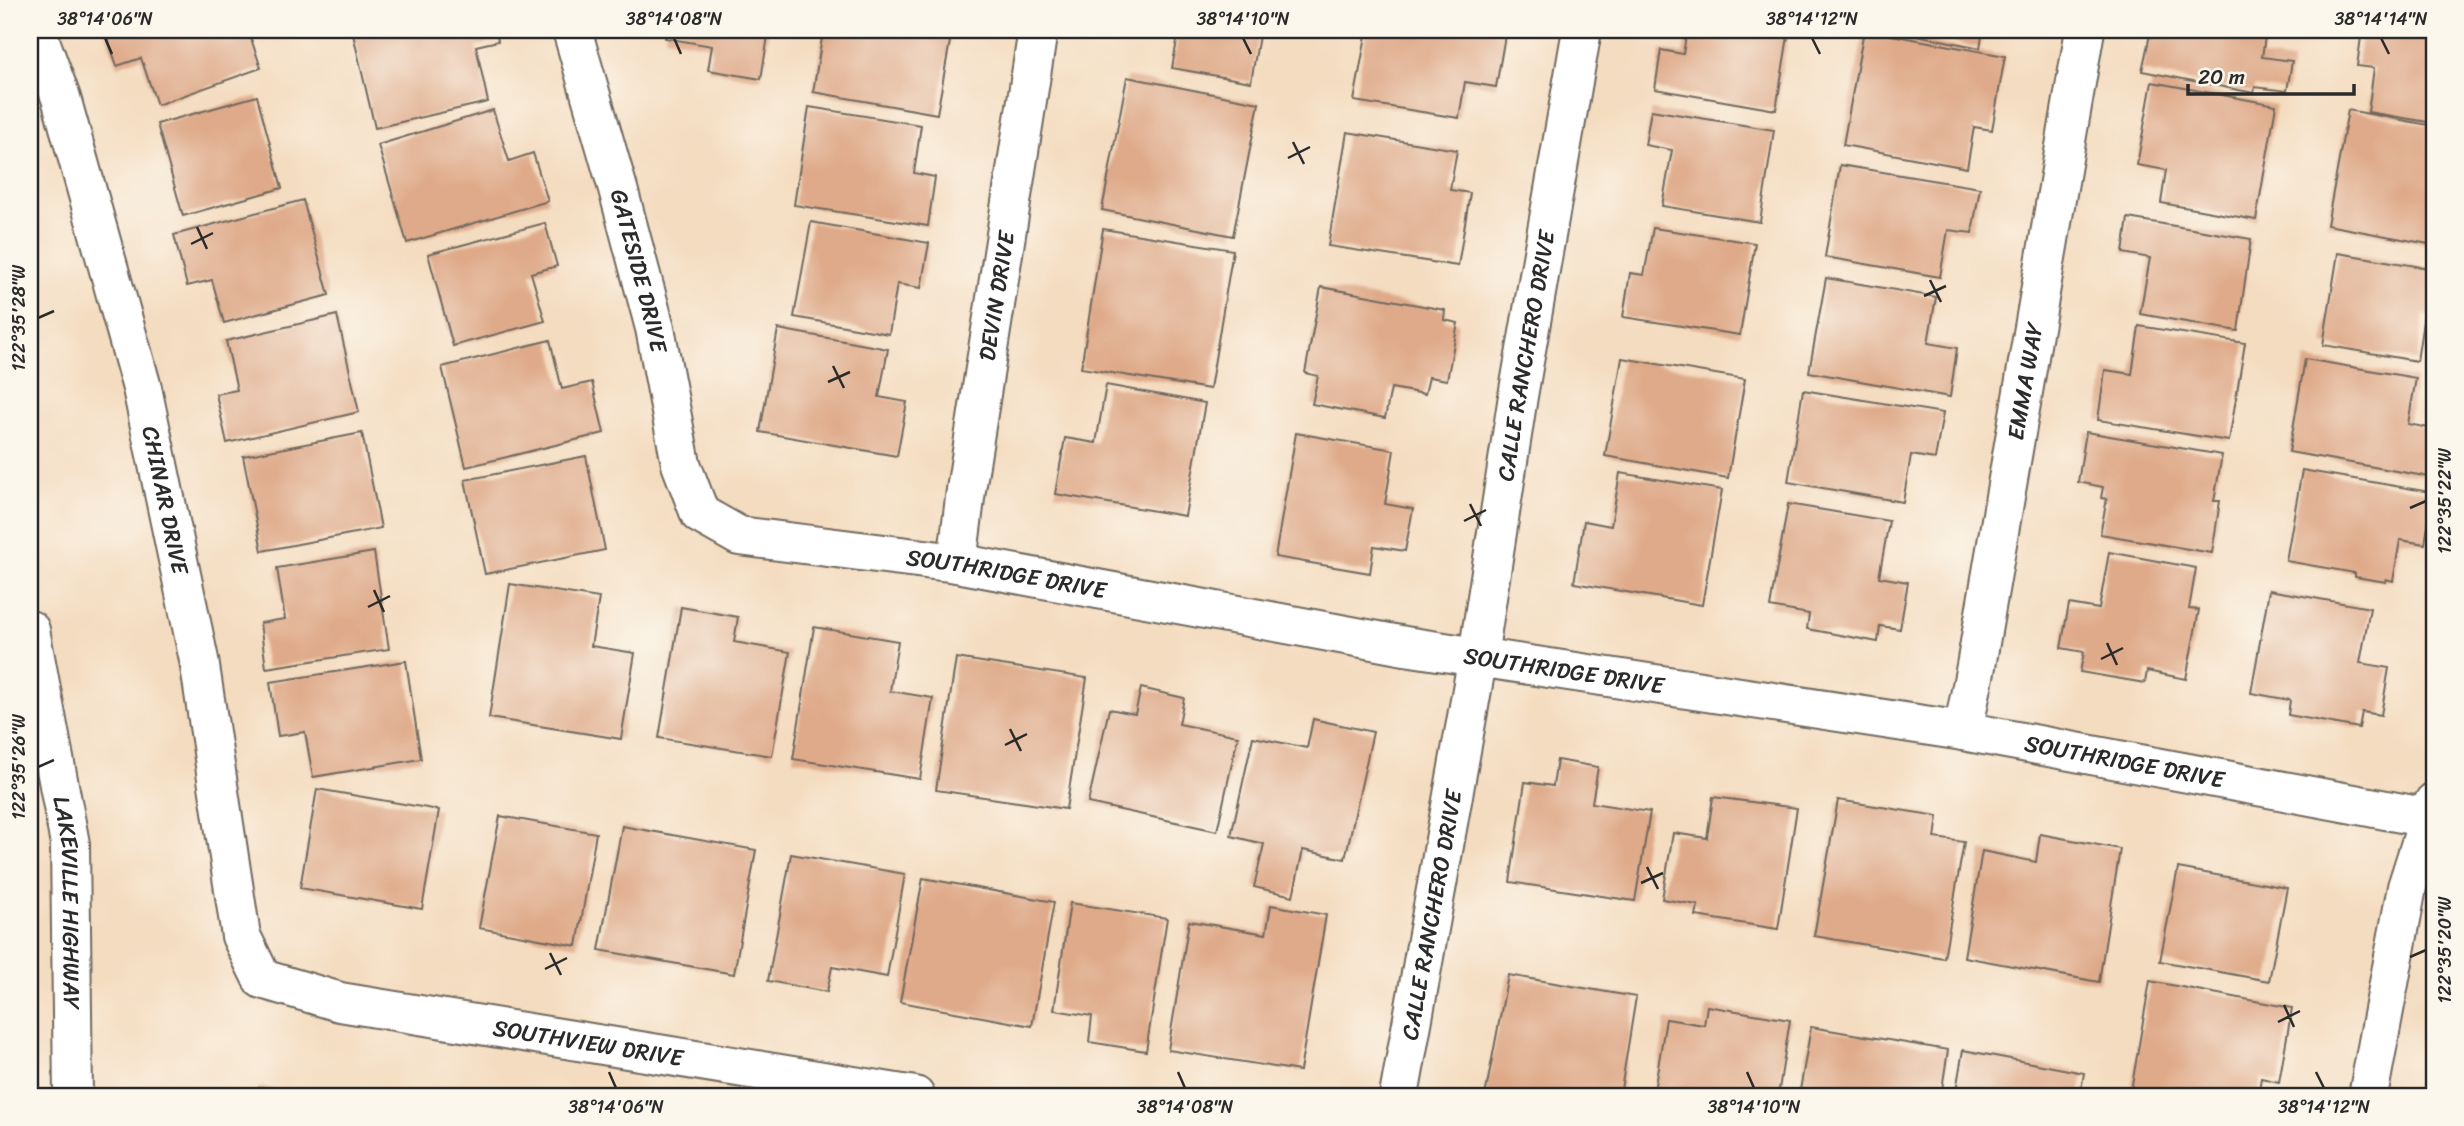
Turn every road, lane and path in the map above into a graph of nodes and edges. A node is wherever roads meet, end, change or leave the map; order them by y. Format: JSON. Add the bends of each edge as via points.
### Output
{"nodes":[{"id":1,"x":36,"y":30,"type":"edge"},
{"id":2,"x":572,"y":30,"type":"edge"},
{"id":3,"x":1038,"y":30,"type":"edge"},
{"id":4,"x":1582,"y":30,"type":"edge"},
{"id":5,"x":2085,"y":30,"type":"edge"},
{"id":6,"x":700,"y":514,"type":"joint"},
{"id":7,"x":957,"y":563,"type":"junction"},
{"id":8,"x":30,"y":630,"type":"edge"},
{"id":9,"x":1478,"y":656,"type":"junction"},
{"id":10,"x":1963,"y":731,"type":"junction"},
{"id":11,"x":2432,"y":813,"type":"edge"},
{"id":12,"x":262,"y":979,"type":"joint"},
{"id":13,"x":72,"y":1096,"type":"edge"},
{"id":14,"x":915,"y":1096,"type":"edge"},
{"id":15,"x":1398,"y":1096,"type":"edge"},
{"id":16,"x":2368,"y":1096,"type":"edge"}],
"edges":[{"from":1,"to":12,"type":"street","name":"CHINAR DRIVE","via":[[61,97],[142,388],[199,660],[241,936]]},
{"from":2,"to":6,"type":"street","name":"GATESIDE DRIVE","via":[[655,328],[681,464]]},
{"from":3,"to":7,"type":"street","name":"DEVIN DRIVE"},
{"from":4,"to":9,"type":"street","name":"CALLE RANCHERO DRIVE"},
{"from":5,"to":10,"type":"street","name":"EMMA WAY"},
{"from":6,"to":7,"type":"street","name":"SOUTHRIDGE DRIVE","via":[[739,536]]},
{"from":7,"to":9,"type":"street","name":"SOUTHRIDGE DRIVE"},
{"from":8,"to":13,"type":"street","name":"LAKEVILLE HIGHWAY","via":[[70,844]]},
{"from":9,"to":10,"type":"street","name":"SOUTHRIDGE DRIVE"},
{"from":9,"to":15,"type":"street","name":"CALLE RANCHERO DRIVE"},
{"from":10,"to":11,"type":"street","name":"SOUTHRIDGE DRIVE"},
{"from":11,"to":16,"type":"street","via":[[2407,887]]},
{"from":12,"to":14,"type":"street","name":"SOUTHVIEW DRIVE","via":[[340,1002]]}]}
